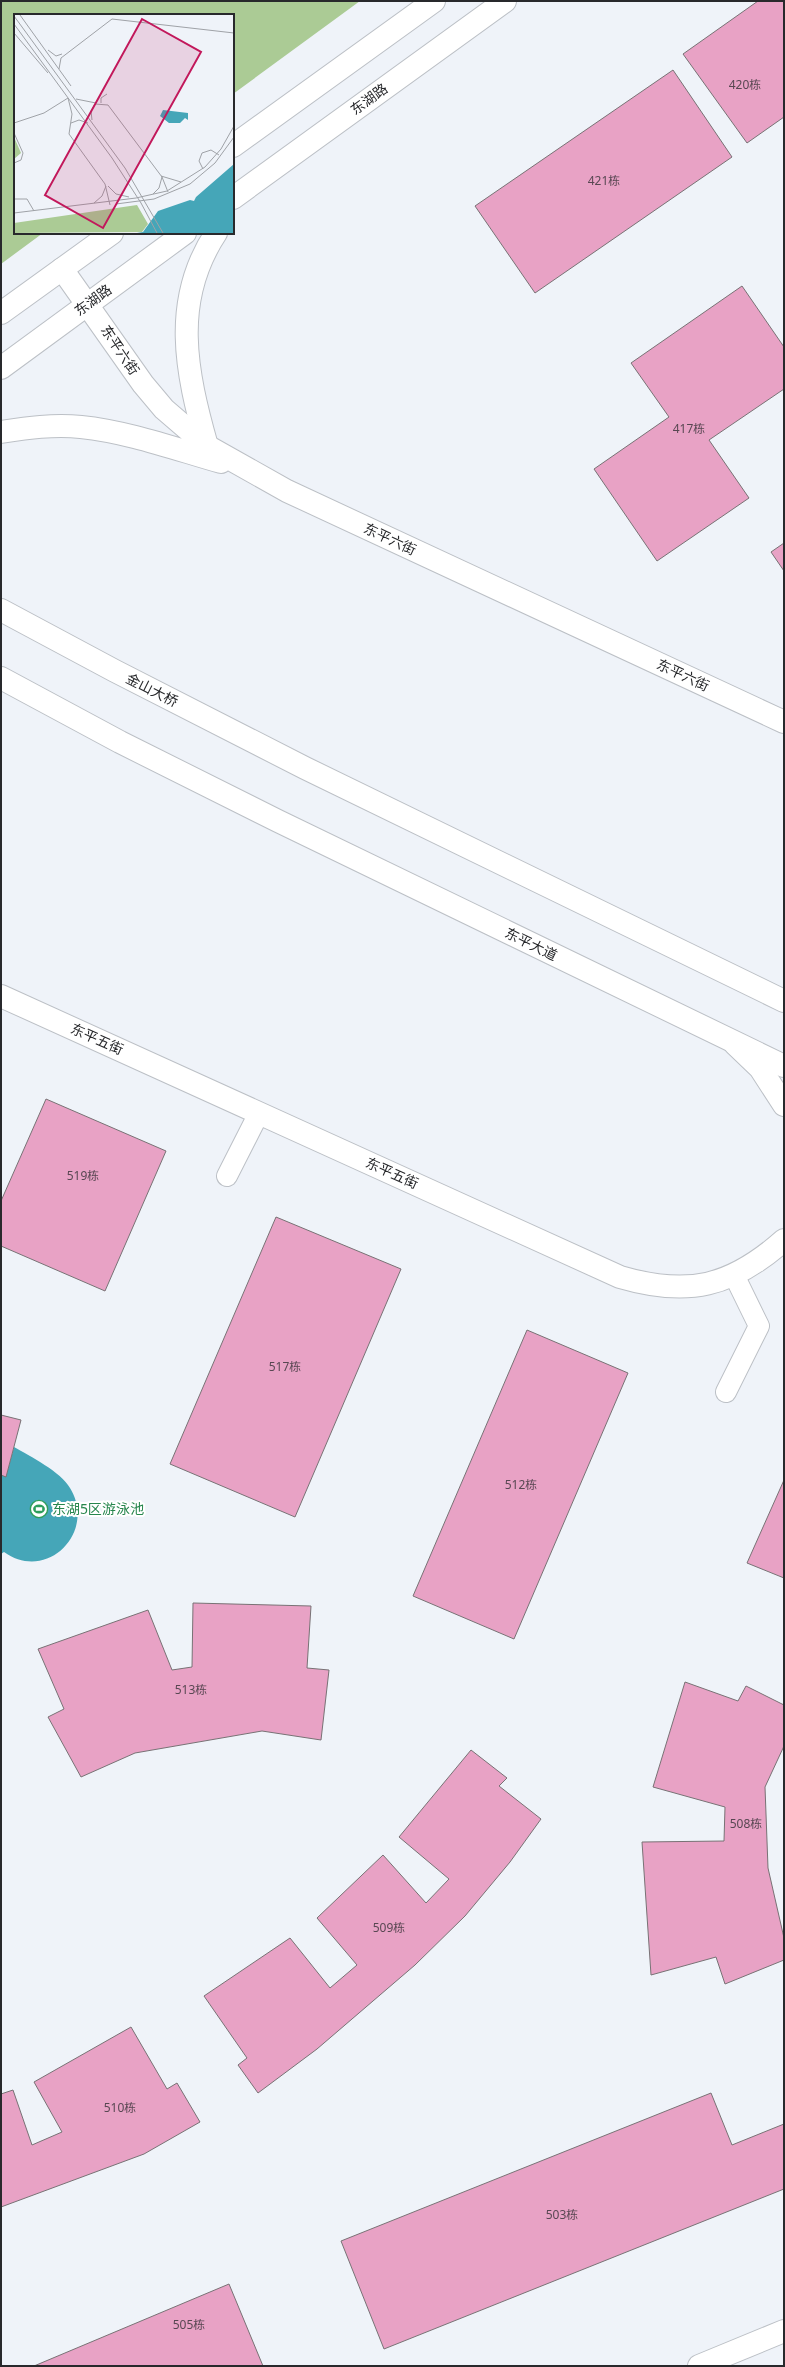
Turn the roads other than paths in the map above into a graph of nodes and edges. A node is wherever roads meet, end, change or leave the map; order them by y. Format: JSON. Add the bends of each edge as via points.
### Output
{"nodes":[{"id":1,"x":434,"y":1,"type":"edge"},
{"id":2,"x":505,"y":1,"type":"edge"},
{"id":3,"x":234,"y":145,"type":"edge"},
{"id":4,"x":251,"y":185,"type":"junction"},
{"id":5,"x":234,"y":197,"type":"edge"},
{"id":6,"x":234,"y":208,"type":"edge"},
{"id":7,"x":111,"y":234,"type":"edge"},
{"id":8,"x":184,"y":234,"type":"edge"},
{"id":9,"x":215,"y":234,"type":"edge"},
{"id":10,"x":62,"y":269,"type":"junction"},
{"id":11,"x":88,"y":303,"type":"junction"},
{"id":12,"x":1,"y":313,"type":"edge"},
{"id":13,"x":1,"y":368,"type":"edge"},
{"id":14,"x":1,"y":432,"type":"edge"},
{"id":15,"x":207,"y":446,"type":"junction"},
{"id":16,"x":245,"y":469,"type":"junction"},
{"id":17,"x":1,"y":610,"type":"edge"},
{"id":18,"x":1,"y":678,"type":"edge"},
{"id":19,"x":784,"y":722,"type":"edge"},
{"id":20,"x":784,"y":986,"type":"edge"},
{"id":21,"x":753,"y":987,"type":"junction"},
{"id":22,"x":1,"y":996,"type":"edge"},
{"id":23,"x":784,"y":1000,"type":"edge"},
{"id":24,"x":733,"y":1042,"type":"junction"},
{"id":25,"x":784,"y":1066,"type":"edge"},
{"id":26,"x":784,"y":1105,"type":"edge"},
{"id":27,"x":259,"y":1113,"type":"junction"},
{"id":28,"x":228,"y":1176,"type":"dead end"},
{"id":29,"x":784,"y":1240,"type":"edge"},
{"id":30,"x":734,"y":1275,"type":"junction"},
{"id":31,"x":726,"y":1392,"type":"dead end"},
{"id":32,"x":784,"y":2331,"type":"edge"},
{"id":33,"x":699,"y":2366,"type":"edge"}],
"edges":[{"from":1,"to":3,"type":"main road"},
{"from":2,"to":4,"type":"main road","name":"东湖路"},
{"from":4,"to":5,"type":"main road","name":"东湖路"},
{"from":4,"to":6,"type":"main road"},
{"from":7,"to":10,"type":"main road"},
{"from":8,"to":11,"type":"main road","name":"东湖路"},
{"from":9,"to":15,"type":"main road","via":[[193,281],[185,334],[189,371]]},
{"from":10,"to":11,"type":"main road","name":"东平六街"},
{"from":10,"to":12,"type":"main road"},
{"from":11,"to":13,"type":"main road","name":"东湖路"},
{"from":11,"to":15,"type":"main road","name":"东平六街","via":[[155,398]]},
{"from":14,"to":16,"type":"main road","via":[[60,426],[86,428],[146,441]]},
{"from":15,"to":16,"type":"main road","name":"东平六街"},
{"from":16,"to":19,"type":"main road","name":"东平六街","via":[[287,491]]},
{"from":17,"to":21,"type":"main road","name":"金山大桥","via":[[305,768]]},
{"from":18,"to":24,"type":"main road","name":"东平大道","via":[[120,742]]},
{"from":20,"to":21,"type":"main road"},
{"from":21,"to":23,"type":"main road"},
{"from":22,"to":27,"type":"main road","name":"东平五街"},
{"from":24,"to":25,"type":"main road","name":"东平大道"},
{"from":24,"to":26,"type":"main road","via":[[760,1068]]},
{"from":27,"to":28,"type":"lane"},
{"from":27,"to":30,"type":"main road","name":"东平五街","via":[[620,1277],[650,1286],[676,1288],[705,1284]]},
{"from":29,"to":30,"type":"main road","name":"东平五街","via":[[754,1264]]},
{"from":30,"to":31,"type":"lane","via":[[759,1326]]},
{"from":32,"to":33,"type":"main road"}]}
